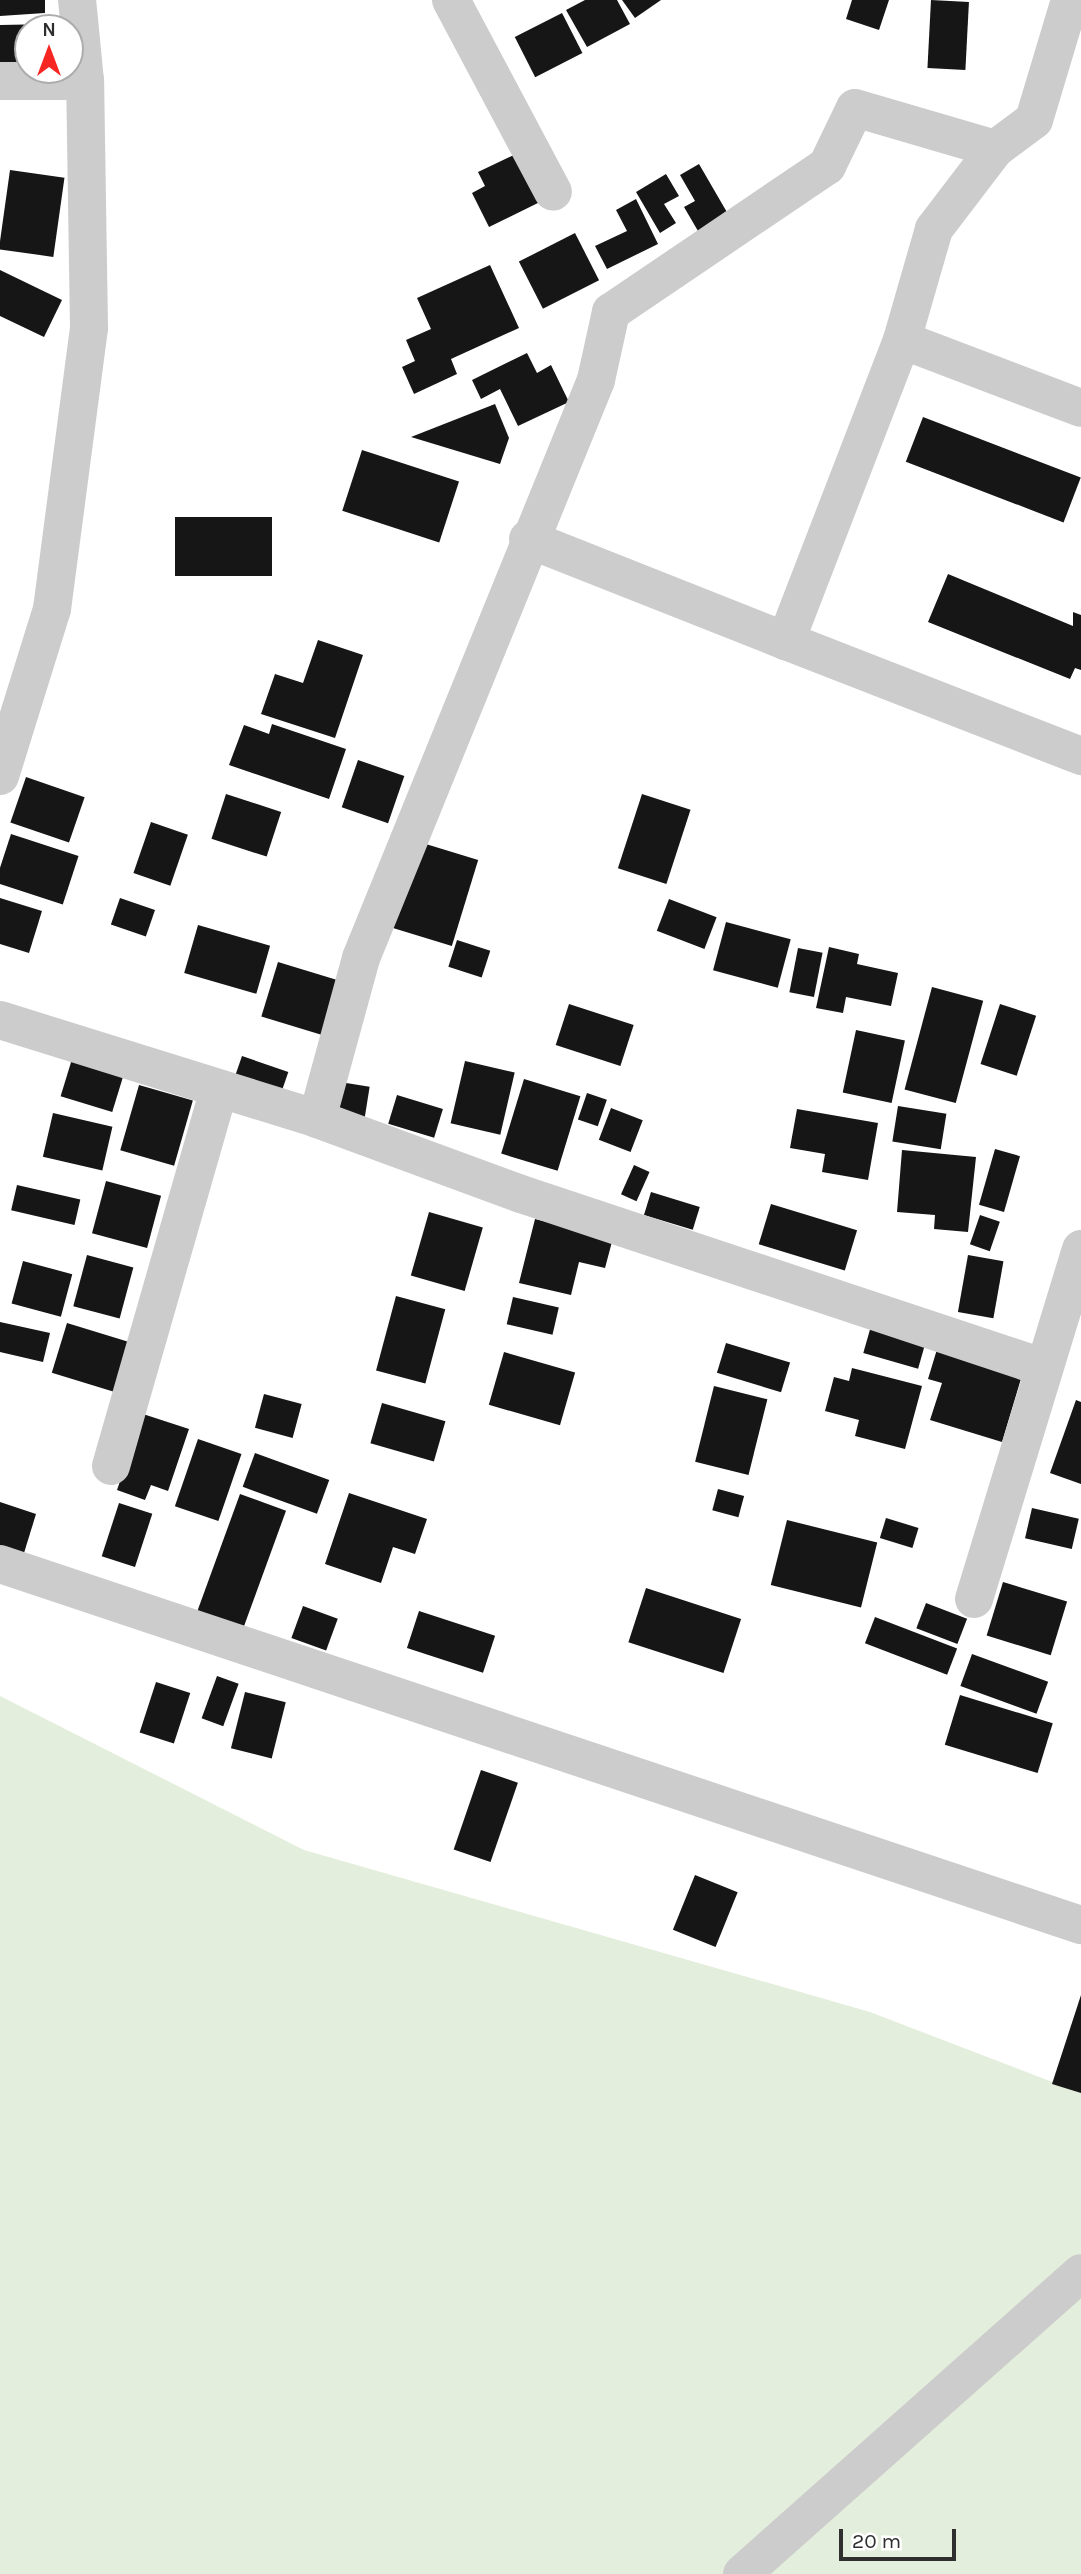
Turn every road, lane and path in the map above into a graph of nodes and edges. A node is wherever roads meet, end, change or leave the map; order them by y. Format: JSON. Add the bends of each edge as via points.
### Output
{"nodes":[{"id":1,"x":77,"y":0,"type":"edge"},
{"id":2,"x":451,"y":0,"type":"edge"},
{"id":3,"x":1070,"y":0,"type":"edge"},
{"id":4,"x":0,"y":81,"type":"edge"},
{"id":5,"x":85,"y":81,"type":"junction"},
{"id":6,"x":996,"y":149,"type":"junction"},
{"id":7,"x":553,"y":192,"type":"dead end"},
{"id":8,"x":902,"y":340,"type":"junction"},
{"id":9,"x":1081,"y":408,"type":"edge"},
{"id":10,"x":528,"y":539,"type":"junction"},
{"id":11,"x":786,"y":641,"type":"junction"},
{"id":12,"x":1081,"y":756,"type":"edge"},
{"id":13,"x":0,"y":776,"type":"edge"},
{"id":14,"x":0,"y":1020,"type":"edge"},
{"id":15,"x":219,"y":1089,"type":"junction"},
{"id":16,"x":317,"y":1119,"type":"junction"},
{"id":17,"x":1081,"y":1250,"type":"edge"},
{"id":18,"x":1042,"y":1367,"type":"junction"},
{"id":19,"x":111,"y":1466,"type":"dead end"},
{"id":20,"x":0,"y":1564,"type":"edge"},
{"id":21,"x":974,"y":1599,"type":"dead end"},
{"id":22,"x":1081,"y":1925,"type":"edge"},
{"id":23,"x":1081,"y":2273,"type":"edge"},
{"id":24,"x":742,"y":2574,"type":"edge"}],
"edges":[{"from":1,"to":5,"type":"street"},
{"from":2,"to":7,"type":"street"},
{"from":3,"to":6,"type":"street","via":[[1034,120]]},
{"from":4,"to":5,"type":"street"},
{"from":5,"to":13,"type":"street","via":[[89,328],[52,609]]},
{"from":6,"to":8,"type":"street","via":[[934,229]]},
{"from":6,"to":10,"type":"street","via":[[855,108],[827,166],[611,312],[596,380]]},
{"from":8,"to":9,"type":"street"},
{"from":8,"to":11,"type":"street"},
{"from":10,"to":11,"type":"street"},
{"from":10,"to":16,"type":"street","via":[[361,958]]},
{"from":11,"to":12,"type":"street"},
{"from":14,"to":15,"type":"street"},
{"from":15,"to":16,"type":"street"},
{"from":15,"to":19,"type":"street"},
{"from":16,"to":18,"type":"street","via":[[521,1194]]},
{"from":17,"to":18,"type":"street"},
{"from":18,"to":21,"type":"street"},
{"from":20,"to":22,"type":"street"},
{"from":23,"to":24,"type":"street"}]}
